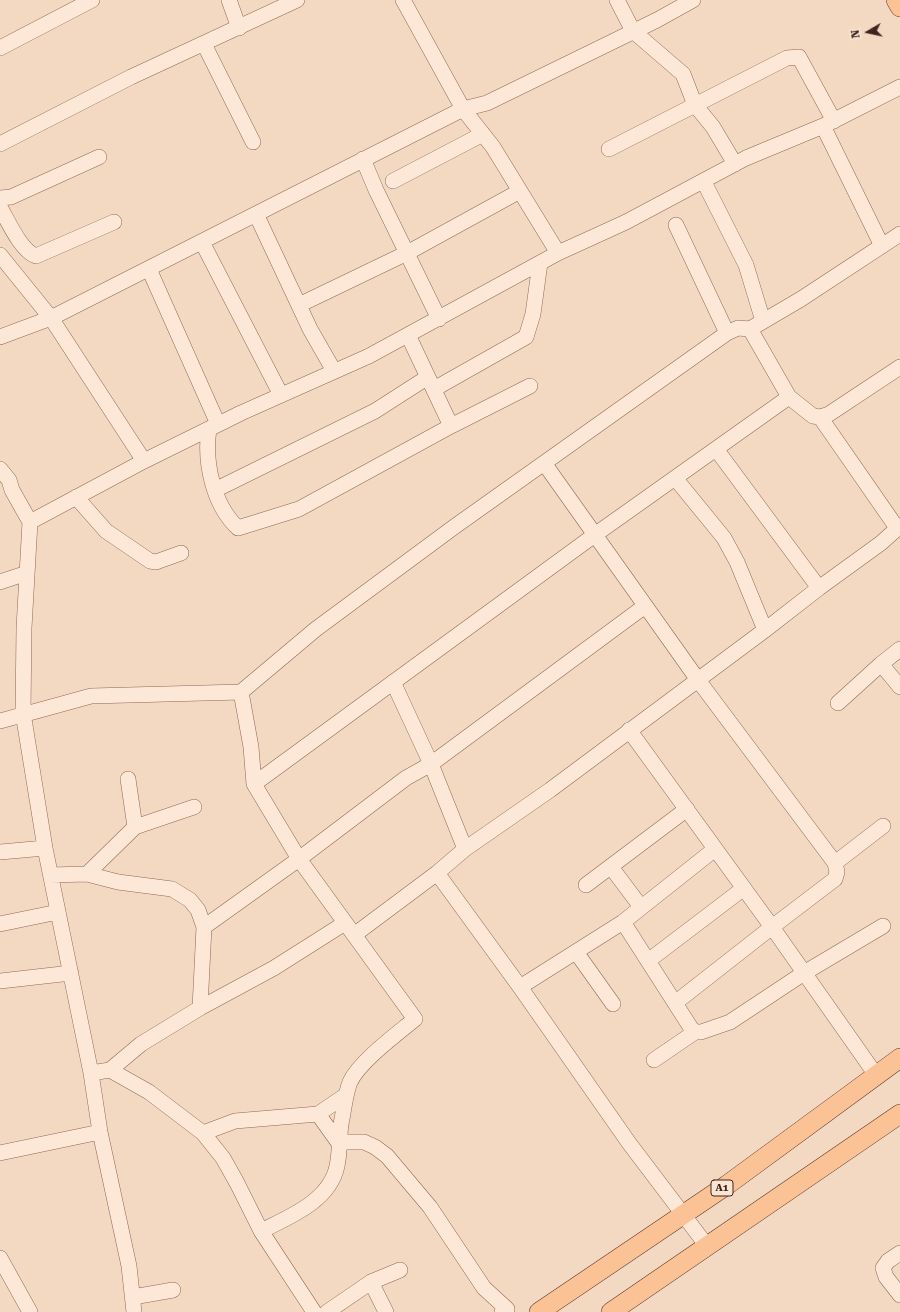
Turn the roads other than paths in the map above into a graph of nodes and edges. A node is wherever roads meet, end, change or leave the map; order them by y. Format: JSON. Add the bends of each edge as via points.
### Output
{"nodes":[{"id":1,"x":92,"y":0,"type":"edge"},
{"id":2,"x":229,"y":0,"type":"edge"},
{"id":3,"x":297,"y":0,"type":"edge"},
{"id":4,"x":403,"y":0,"type":"edge"},
{"id":5,"x":617,"y":0,"type":"edge"},
{"id":6,"x":693,"y":0,"type":"edge"},
{"id":7,"x":896,"y":0,"type":"edge"},
{"id":8,"x":900,"y":7,"type":"edge"},
{"id":9,"x":239,"y":28,"type":"junction"},
{"id":10,"x":633,"y":31,"type":"junction"},
{"id":11,"x":204,"y":44,"type":"junction"},
{"id":12,"x":0,"y":48,"type":"edge"},
{"id":13,"x":900,"y":87,"type":"edge"},
{"id":14,"x":695,"y":105,"type":"junction"},
{"id":15,"x":464,"y":109,"type":"junction"},
{"id":16,"x":829,"y":124,"type":"junction"},
{"id":17,"x":483,"y":134,"type":"junction"},
{"id":18,"x":253,"y":142,"type":"dead end"},
{"id":19,"x":0,"y":144,"type":"edge"},
{"id":20,"x":609,"y":149,"type":"dead end"},
{"id":21,"x":98,"y":157,"type":"dead end"},
{"id":22,"x":363,"y":159,"type":"junction"},
{"id":23,"x":735,"y":164,"type":"junction"},
{"id":24,"x":393,"y":180,"type":"dead end"},
{"id":25,"x":704,"y":182,"type":"junction"},
{"id":26,"x":520,"y":191,"type":"junction"},
{"id":27,"x":0,"y":198,"type":"edge"},
{"id":28,"x":0,"y":207,"type":"edge"},
{"id":29,"x":256,"y":214,"type":"junction"},
{"id":30,"x":114,"y":222,"type":"dead end"},
{"id":31,"x":676,"y":225,"type":"dead end"},
{"id":32,"x":900,"y":234,"type":"edge"},
{"id":33,"x":202,"y":242,"type":"junction"},
{"id":34,"x":882,"y":246,"type":"junction"},
{"id":35,"x":407,"y":252,"type":"junction"},
{"id":36,"x":558,"y":253,"type":"junction"},
{"id":37,"x":0,"y":255,"type":"edge"},
{"id":38,"x":540,"y":263,"type":"junction"},
{"id":39,"x":149,"y":268,"type":"junction"},
{"id":40,"x":299,"y":305,"type":"junction"},
{"id":41,"x":51,"y":318,"type":"junction"},
{"id":42,"x":439,"y":318,"type":"junction"},
{"id":43,"x":763,"y":321,"type":"junction"},
{"id":44,"x":750,"y":329,"type":"junction"},
{"id":45,"x":727,"y":333,"type":"junction"},
{"id":46,"x":408,"y":335,"type":"junction"},
{"id":47,"x":0,"y":337,"type":"edge"},
{"id":48,"x":900,"y":367,"type":"edge"},
{"id":49,"x":334,"y":371,"type":"junction"},
{"id":50,"x":431,"y":383,"type":"junction"},
{"id":51,"x":530,"y":386,"type":"dead end"},
{"id":52,"x":282,"y":395,"type":"junction"},
{"id":53,"x":789,"y":397,"type":"junction"},
{"id":54,"x":820,"y":417,"type":"junction"},
{"id":55,"x":214,"y":426,"type":"junction"},
{"id":56,"x":451,"y":426,"type":"junction"},
{"id":57,"x":716,"y":449,"type":"junction"},
{"id":58,"x":144,"y":461,"type":"junction"},
{"id":59,"x":544,"y":463,"type":"junction"},
{"id":60,"x":0,"y":469,"type":"edge"},
{"id":61,"x":675,"y":478,"type":"junction"},
{"id":62,"x":215,"y":490,"type":"junction"},
{"id":63,"x":76,"y":497,"type":"junction"},
{"id":64,"x":30,"y":522,"type":"junction"},
{"id":65,"x":898,"y":527,"type":"edge"},
{"id":66,"x":596,"y":534,"type":"junction"},
{"id":67,"x":181,"y":553,"type":"dead end"},
{"id":68,"x":27,"y":573,"type":"junction"},
{"id":69,"x":0,"y":582,"type":"edge"},
{"id":70,"x":818,"y":588,"type":"junction"},
{"id":71,"x":645,"y":606,"type":"junction"},
{"id":72,"x":765,"y":630,"type":"junction"},
{"id":73,"x":900,"y":649,"type":"edge"},
{"id":74,"x":881,"y":664,"type":"junction"},
{"id":75,"x":698,"y":680,"type":"junction"},
{"id":76,"x":393,"y":682,"type":"junction"},
{"id":77,"x":900,"y":687,"type":"edge"},
{"id":78,"x":241,"y":692,"type":"junction"},
{"id":79,"x":838,"y":703,"type":"dead end"},
{"id":80,"x":23,"y":713,"type":"junction"},
{"id":81,"x":0,"y":721,"type":"edge"},
{"id":82,"x":630,"y":730,"type":"junction"},
{"id":83,"x":431,"y":764,"type":"junction"},
{"id":84,"x":128,"y":779,"type":"dead end"},
{"id":85,"x":254,"y":784,"type":"junction"},
{"id":86,"x":194,"y":807,"type":"dead end"},
{"id":87,"x":686,"y":809,"type":"junction"},
{"id":88,"x":883,"y":826,"type":"dead end"},
{"id":89,"x":135,"y":827,"type":"junction"},
{"id":90,"x":45,"y":848,"type":"junction"},
{"id":91,"x":465,"y":848,"type":"junction"},
{"id":92,"x":715,"y":849,"type":"junction"},
{"id":93,"x":0,"y":852,"type":"edge"},
{"id":94,"x":299,"y":859,"type":"junction"},
{"id":95,"x":835,"y":863,"type":"junction"},
{"id":96,"x":611,"y":867,"type":"junction"},
{"id":97,"x":437,"y":873,"type":"junction"},
{"id":98,"x":87,"y":874,"type":"junction"},
{"id":99,"x":51,"y":875,"type":"junction"},
{"id":100,"x":586,"y":885,"type":"dead end"},
{"id":101,"x":744,"y":888,"type":"junction"},
{"id":102,"x":641,"y":907,"type":"junction"},
{"id":103,"x":58,"y":912,"type":"junction"},
{"id":104,"x":623,"y":922,"type":"junction"},
{"id":105,"x":0,"y":924,"type":"edge"},
{"id":106,"x":883,"y":926,"type":"dead end"},
{"id":107,"x":204,"y":927,"type":"junction"},
{"id":108,"x":772,"y":927,"type":"junction"},
{"id":109,"x":350,"y":929,"type":"junction"},
{"id":110,"x":576,"y":952,"type":"junction"},
{"id":111,"x":648,"y":961,"type":"junction"},
{"id":112,"x":71,"y":973,"type":"junction"},
{"id":113,"x":804,"y":973,"type":"junction"},
{"id":114,"x":0,"y":981,"type":"edge"},
{"id":115,"x":520,"y":987,"type":"junction"},
{"id":116,"x":675,"y":1003,"type":"junction"},
{"id":117,"x":613,"y":1004,"type":"dead end"},
{"id":118,"x":200,"y":1008,"type":"junction"},
{"id":119,"x":695,"y":1032,"type":"junction"},
{"id":120,"x":900,"y":1058,"type":"edge"},
{"id":121,"x":654,"y":1060,"type":"dead end"},
{"id":122,"x":110,"y":1070,"type":"junction"},
{"id":123,"x":91,"y":1073,"type":"junction"},
{"id":124,"x":876,"y":1076,"type":"junction"},
{"id":125,"x":346,"y":1095,"type":"junction"},
{"id":126,"x":318,"y":1114,"type":"junction"},
{"id":127,"x":900,"y":1114,"type":"edge"},
{"id":128,"x":100,"y":1132,"type":"junction"},
{"id":129,"x":203,"y":1133,"type":"junction"},
{"id":130,"x":338,"y":1142,"type":"junction"},
{"id":131,"x":0,"y":1153,"type":"edge"},
{"id":132,"x":683,"y":1214,"type":"junction"},
{"id":133,"x":261,"y":1231,"type":"junction"},
{"id":134,"x":707,"y":1246,"type":"junction"},
{"id":135,"x":900,"y":1253,"type":"edge"},
{"id":136,"x":0,"y":1258,"type":"edge"},
{"id":137,"x":400,"y":1270,"type":"dead end"},
{"id":138,"x":371,"y":1282,"type":"junction"},
{"id":139,"x":173,"y":1290,"type":"dead end"},
{"id":140,"x":900,"y":1295,"type":"edge"},
{"id":141,"x":133,"y":1297,"type":"junction"},
{"id":142,"x":316,"y":1311,"type":"edge"},
{"id":143,"x":30,"y":1312,"type":"edge"},
{"id":144,"x":134,"y":1312,"type":"edge"},
{"id":145,"x":386,"y":1312,"type":"edge"},
{"id":146,"x":502,"y":1312,"type":"edge"},
{"id":147,"x":539,"y":1312,"type":"edge"},
{"id":148,"x":611,"y":1312,"type":"edge"}],
"edges":[{"from":1,"to":12,"type":"street"},
{"from":2,"to":9,"type":"street"},
{"from":3,"to":9,"type":"street"},
{"from":4,"to":15,"type":"street"},
{"from":5,"to":10,"type":"street"},
{"from":6,"to":10,"type":"street"},
{"from":7,"to":8,"type":"main road"},
{"from":9,"to":11,"type":"street"},
{"from":10,"to":14,"type":"street","via":[[683,74]]},
{"from":10,"to":15,"type":"street","via":[[487,103]]},
{"from":11,"to":18,"type":"street"},
{"from":11,"to":19,"type":"street","via":[[130,77]]},
{"from":13,"to":16,"type":"street"},
{"from":14,"to":16,"type":"street","via":[[787,58],[800,57]]},
{"from":14,"to":20,"type":"street"},
{"from":14,"to":23,"type":"street","via":[[713,127]]},
{"from":15,"to":17,"type":"street"},
{"from":15,"to":22,"type":"street"},
{"from":16,"to":23,"type":"street"},
{"from":16,"to":34,"type":"street"},
{"from":17,"to":24,"type":"street"},
{"from":17,"to":26,"type":"street"},
{"from":21,"to":27,"type":"street","via":[[12,197]]},
{"from":22,"to":29,"type":"street"},
{"from":22,"to":35,"type":"street"},
{"from":23,"to":25,"type":"street"},
{"from":25,"to":36,"type":"street"},
{"from":25,"to":43,"type":"street","via":[[746,266]]},
{"from":26,"to":35,"type":"street"},
{"from":26,"to":36,"type":"street"},
{"from":28,"to":30,"type":"street","via":[[23,245],[36,256]]},
{"from":29,"to":33,"type":"street"},
{"from":29,"to":40,"type":"street"},
{"from":31,"to":45,"type":"street"},
{"from":32,"to":34,"type":"street"},
{"from":33,"to":39,"type":"street"},
{"from":33,"to":52,"type":"street"},
{"from":34,"to":43,"type":"street"},
{"from":35,"to":40,"type":"street"},
{"from":35,"to":42,"type":"street"},
{"from":36,"to":38,"type":"street"},
{"from":37,"to":41,"type":"street"},
{"from":38,"to":42,"type":"street"},
{"from":38,"to":50,"type":"street","via":[[533,314],[526,337]]},
{"from":39,"to":41,"type":"street"},
{"from":39,"to":55,"type":"street"},
{"from":40,"to":49,"type":"street"},
{"from":41,"to":47,"type":"street"},
{"from":41,"to":58,"type":"street"},
{"from":42,"to":46,"type":"street"},
{"from":43,"to":44,"type":"street"},
{"from":44,"to":45,"type":"street","via":[[738,328]]},
{"from":44,"to":53,"type":"street"},
{"from":45,"to":59,"type":"street"},
{"from":46,"to":49,"type":"street"},
{"from":46,"to":50,"type":"street"},
{"from":48,"to":54,"type":"street","via":[[829,414]]},
{"from":49,"to":52,"type":"street"},
{"from":50,"to":56,"type":"street"},
{"from":50,"to":62,"type":"street"},
{"from":51,"to":56,"type":"street"},
{"from":52,"to":55,"type":"street"},
{"from":53,"to":54,"type":"street","via":[[813,416]]},
{"from":53,"to":57,"type":"street"},
{"from":54,"to":65,"type":"street"},
{"from":55,"to":58,"type":"street"},
{"from":55,"to":62,"type":"street","via":[[206,447],[208,467]]},
{"from":56,"to":62,"type":"street","via":[[299,509],[238,528],[231,522]]},
{"from":57,"to":61,"type":"street"},
{"from":57,"to":70,"type":"street"},
{"from":58,"to":63,"type":"street"},
{"from":59,"to":66,"type":"street"},
{"from":59,"to":78,"type":"street","via":[[316,629]]},
{"from":60,"to":64,"type":"street","via":[[7,476]]},
{"from":61,"to":66,"type":"street"},
{"from":61,"to":72,"type":"street","via":[[724,538],[737,562]]},
{"from":63,"to":64,"type":"street"},
{"from":63,"to":67,"type":"street","via":[[106,531],[150,561],[156,562]]},
{"from":64,"to":68,"type":"street"},
{"from":65,"to":70,"type":"street","via":[[881,543]]},
{"from":66,"to":71,"type":"street"},
{"from":66,"to":76,"type":"street"},
{"from":68,"to":69,"type":"street"},
{"from":68,"to":80,"type":"street"},
{"from":70,"to":72,"type":"street"},
{"from":71,"to":75,"type":"street"},
{"from":71,"to":83,"type":"street"},
{"from":72,"to":75,"type":"street"},
{"from":73,"to":74,"type":"street"},
{"from":74,"to":77,"type":"street"},
{"from":74,"to":79,"type":"street"},
{"from":75,"to":82,"type":"street"},
{"from":75,"to":95,"type":"street"},
{"from":76,"to":83,"type":"street"},
{"from":76,"to":85,"type":"street"},
{"from":78,"to":80,"type":"street","via":[[91,696]]},
{"from":78,"to":85,"type":"street","via":[[251,747]]},
{"from":80,"to":81,"type":"street"},
{"from":80,"to":90,"type":"street"},
{"from":82,"to":87,"type":"street"},
{"from":82,"to":91,"type":"street","via":[[550,790]]},
{"from":83,"to":91,"type":"street"},
{"from":83,"to":94,"type":"street","via":[[406,778]]},
{"from":84,"to":89,"type":"street"},
{"from":85,"to":94,"type":"street"},
{"from":86,"to":89,"type":"street"},
{"from":87,"to":92,"type":"street"},
{"from":87,"to":96,"type":"street"},
{"from":88,"to":95,"type":"street"},
{"from":89,"to":98,"type":"street"},
{"from":90,"to":93,"type":"street"},
{"from":90,"to":99,"type":"street"},
{"from":91,"to":97,"type":"street"},
{"from":92,"to":101,"type":"street"},
{"from":92,"to":102,"type":"street"},
{"from":94,"to":107,"type":"street"},
{"from":94,"to":109,"type":"street"},
{"from":95,"to":108,"type":"street","via":[[837,872],[834,879]]},
{"from":96,"to":100,"type":"street"},
{"from":96,"to":102,"type":"street"},
{"from":97,"to":109,"type":"street"},
{"from":97,"to":115,"type":"street"},
{"from":98,"to":99,"type":"street"},
{"from":98,"to":107,"type":"street","via":[[118,882],[172,889],[190,900],[198,910]]},
{"from":99,"to":103,"type":"street"},
{"from":101,"to":108,"type":"street"},
{"from":101,"to":111,"type":"street"},
{"from":102,"to":104,"type":"street"},
{"from":103,"to":105,"type":"street"},
{"from":103,"to":112,"type":"street"},
{"from":104,"to":110,"type":"street"},
{"from":104,"to":111,"type":"street"},
{"from":106,"to":113,"type":"street"},
{"from":107,"to":118,"type":"street"},
{"from":108,"to":113,"type":"street"},
{"from":108,"to":116,"type":"street"},
{"from":109,"to":118,"type":"street"},
{"from":109,"to":125,"type":"street","via":[[415,1019],[378,1050],[353,1077]]},
{"from":110,"to":115,"type":"street"},
{"from":110,"to":117,"type":"street"},
{"from":111,"to":116,"type":"street"},
{"from":112,"to":114,"type":"street"},
{"from":112,"to":123,"type":"street"},
{"from":113,"to":119,"type":"street","via":[[730,1022]]},
{"from":113,"to":124,"type":"street"},
{"from":115,"to":132,"type":"street","via":[[629,1143]]},
{"from":116,"to":119,"type":"street"},
{"from":118,"to":122,"type":"street","via":[[141,1044]]},
{"from":119,"to":121,"type":"street"},
{"from":120,"to":124,"type":"main road","number":"A1"},
{"from":122,"to":123,"type":"street"},
{"from":122,"to":129,"type":"street","via":[[148,1092]]},
{"from":123,"to":128,"type":"street"},
{"from":124,"to":132,"type":"main road","number":"A1","via":[[727,1185]]},
{"from":125,"to":126,"type":"street"},
{"from":125,"to":130,"type":"street"},
{"from":126,"to":129,"type":"street","via":[[236,1121]]},
{"from":126,"to":130,"type":"street"},
{"from":127,"to":134,"type":"main road"},
{"from":128,"to":131,"type":"street"},
{"from":128,"to":141,"type":"street","via":[[129,1266]]},
{"from":129,"to":133,"type":"street","via":[[223,1158]]},
{"from":130,"to":133,"type":"street","via":[[337,1166],[333,1178],[324,1190],[312,1203]]},
{"from":130,"to":146,"type":"street","via":[[364,1142],[375,1147],[400,1170],[430,1208],[484,1288],[507,1309]]},
{"from":132,"to":134,"type":"street"},
{"from":132,"to":147,"type":"main road","number":"A1"},
{"from":133,"to":142,"type":"street"},
{"from":134,"to":148,"type":"main road"},
{"from":135,"to":140,"type":"street","via":[[883,1268],[886,1277]]},
{"from":136,"to":143,"type":"street"},
{"from":137,"to":138,"type":"street"},
{"from":138,"to":142,"type":"street"},
{"from":138,"to":145,"type":"street"},
{"from":139,"to":141,"type":"street"},
{"from":141,"to":144,"type":"street"}]}
